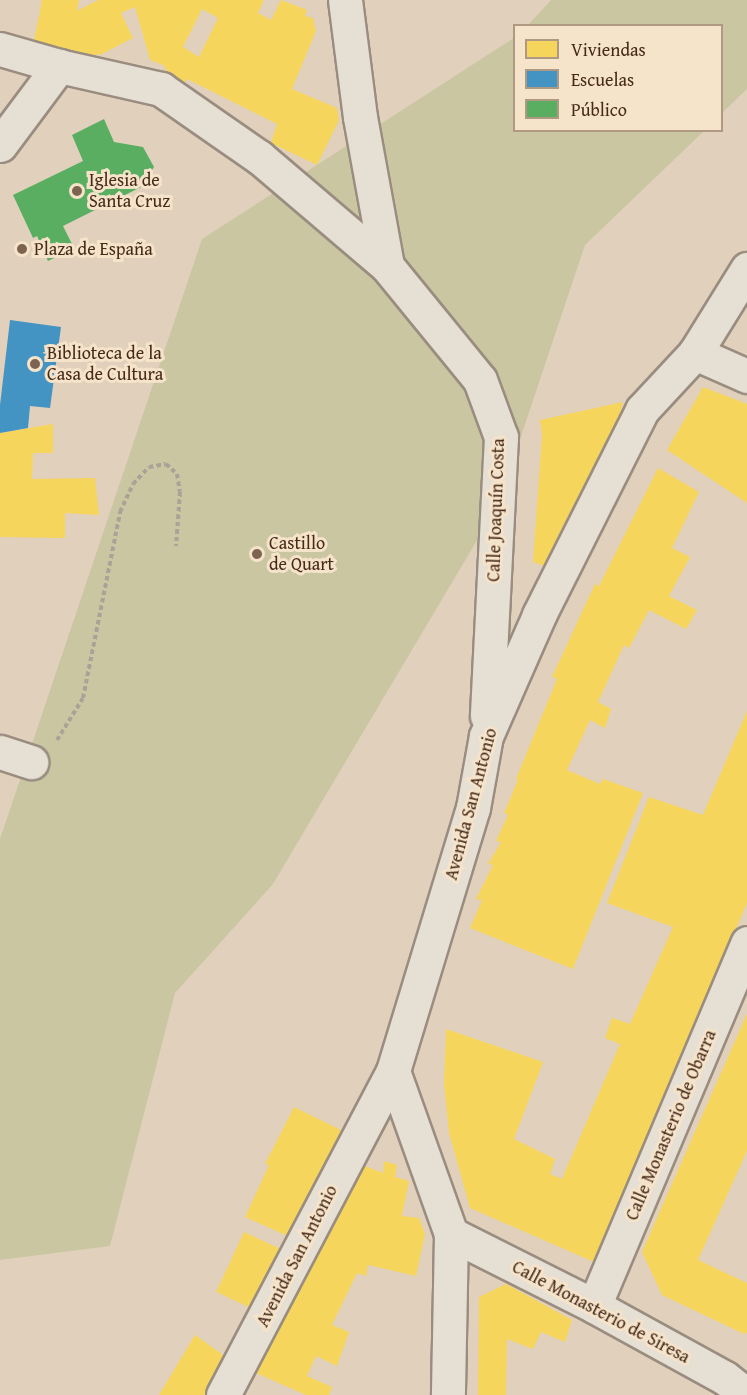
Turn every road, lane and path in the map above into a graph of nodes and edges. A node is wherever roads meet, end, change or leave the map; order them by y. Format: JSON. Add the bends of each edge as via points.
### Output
{"nodes":[{"id":1,"x":345,"y":0,"type":"edge"},
{"id":2,"x":0,"y":49,"type":"edge"},
{"id":3,"x":59,"y":66,"type":"junction"},
{"id":4,"x":0,"y":145,"type":"edge"},
{"id":5,"x":387,"y":266,"type":"junction"},
{"id":6,"x":747,"y":269,"type":"edge"},
{"id":7,"x":695,"y":353,"type":"junction"},
{"id":8,"x":747,"y":376,"type":"edge"},
{"id":9,"x":176,"y":546,"type":"dead end"},
{"id":10,"x":486,"y":736,"type":"junction"},
{"id":11,"x":0,"y":752,"type":"edge"},
{"id":12,"x":31,"y":762,"type":"joint"},
{"id":13,"x":747,"y":944,"type":"edge"},
{"id":14,"x":393,"y":1071,"type":"junction"},
{"id":15,"x":451,"y":1234,"type":"junction"},
{"id":16,"x":594,"y":1306,"type":"junction"},
{"id":17,"x":223,"y":1395,"type":"edge"},
{"id":18,"x":448,"y":1395,"type":"edge"},
{"id":19,"x":747,"y":1395,"type":"edge"}],
"edges":[{"from":1,"to":5,"type":"street","name":"Calle Joaquín Costa","via":[[360,117]]},
{"from":2,"to":3,"type":"street"},
{"from":3,"to":4,"type":"street"},
{"from":3,"to":5,"type":"street","via":[[160,89],[260,157]]},
{"from":5,"to":10,"type":"street","name":"Calle Joaquín Costa","via":[[480,380],[501,437]]},
{"from":6,"to":7,"type":"street","name":"Avenida San Antonio"},
{"from":7,"to":8,"type":"street"},
{"from":7,"to":10,"type":"street","name":"Avenida San Antonio","via":[[642,410],[539,615]]},
{"from":9,"to":12,"type":"path","via":[[180,492],[177,474],[166,464],[149,467],[133,484],[120,512],[83,698],[46,757]]},
{"from":10,"to":14,"type":"street","name":"Avenida San Antonio","via":[[473,808]]},
{"from":11,"to":12,"type":"street"},
{"from":13,"to":16,"type":"street","name":"Calle Monasterio de Obarra"},
{"from":14,"to":15,"type":"street"},
{"from":14,"to":17,"type":"street","name":"Avenida San Antonio"},
{"from":15,"to":16,"type":"street","name":"Calle Monasterio de Siresa"},
{"from":15,"to":18,"type":"street"},
{"from":16,"to":19,"type":"street","name":"Calle Monasterio de Siresa","via":[[725,1378]]}]}
